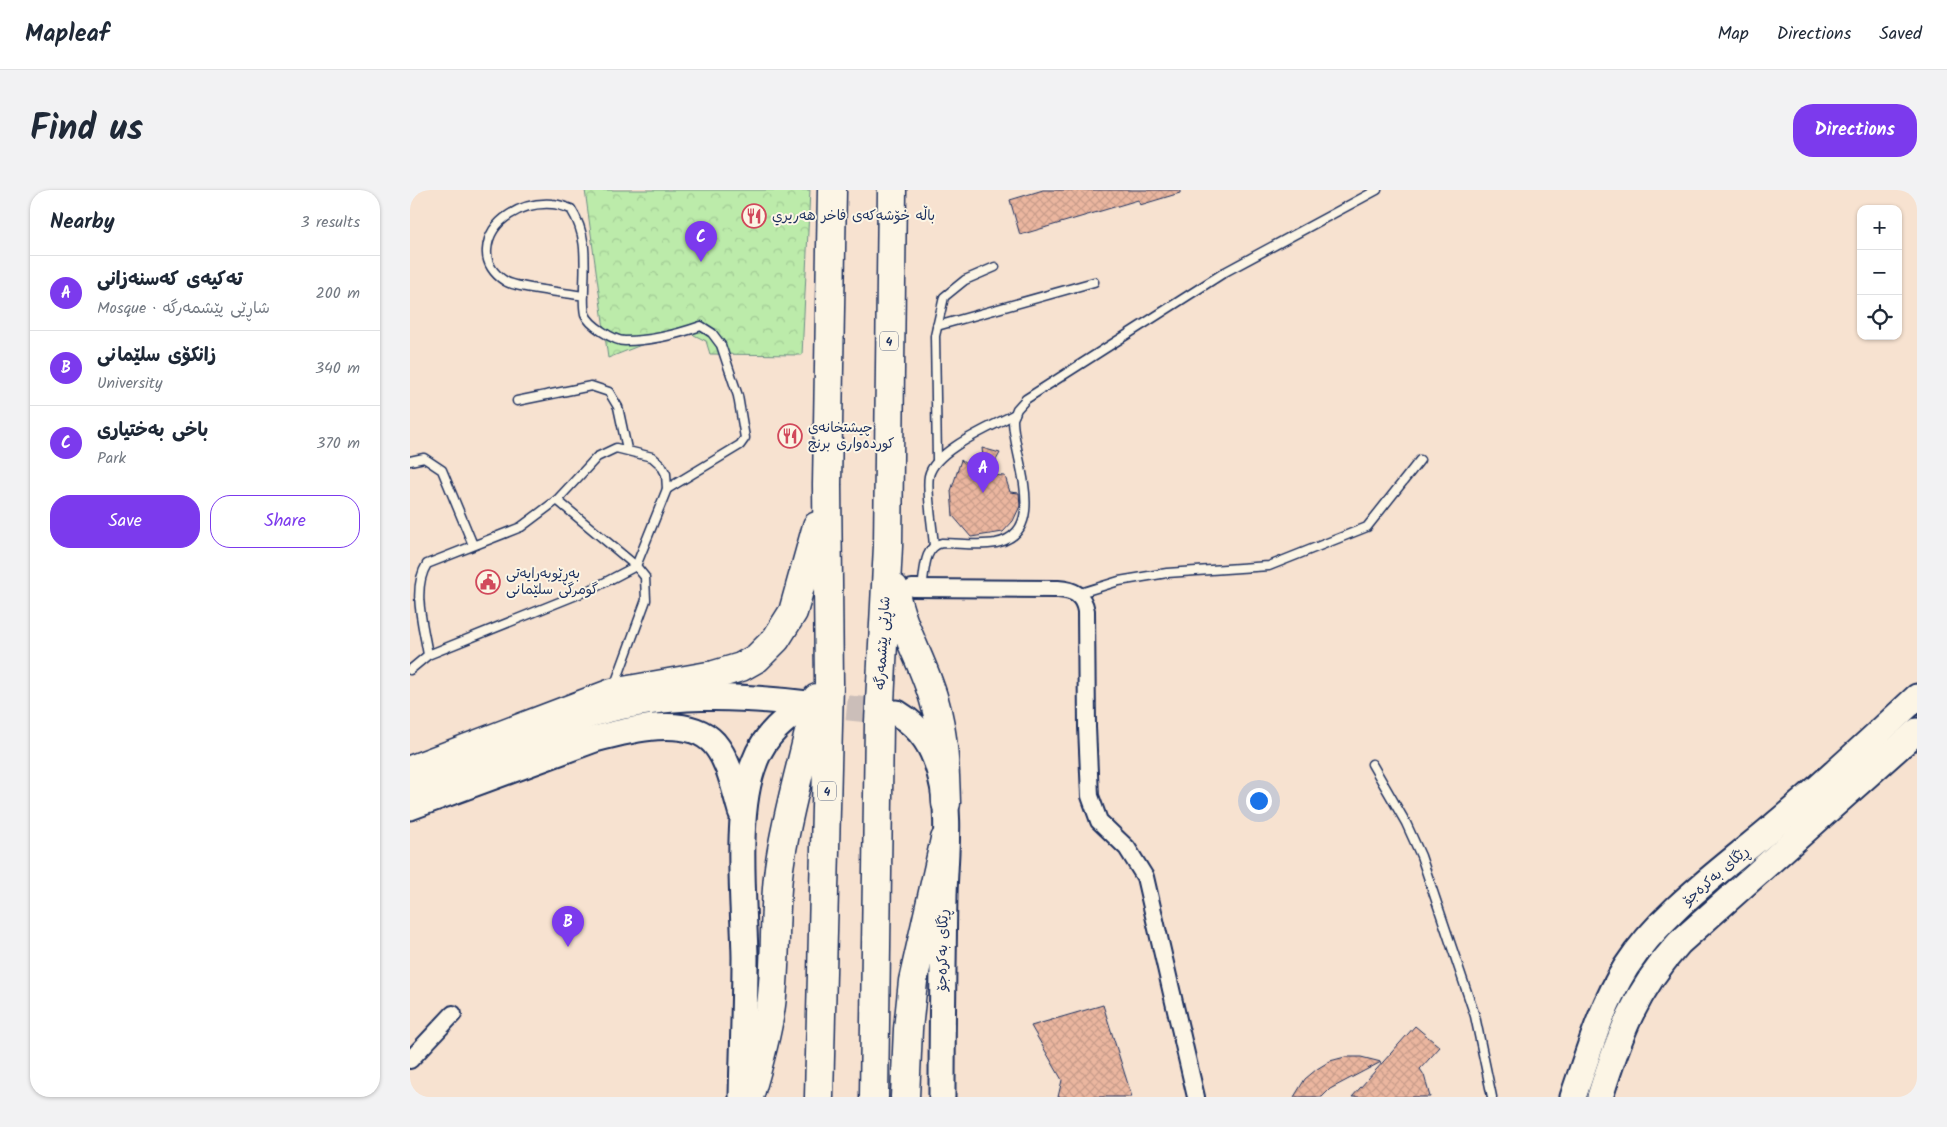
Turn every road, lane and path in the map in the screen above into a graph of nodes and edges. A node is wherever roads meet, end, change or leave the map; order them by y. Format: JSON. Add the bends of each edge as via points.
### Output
{"nodes":[{"id":1,"x":832,"y":190,"type":"edge"},
{"id":2,"x":892,"y":190,"type":"edge"},
{"id":3,"x":1376,"y":190,"type":"edge"},
{"id":4,"x":995,"y":267,"type":"dead end"},
{"id":5,"x":1094,"y":282,"type":"dead end"},
{"id":6,"x":584,"y":296,"type":"junction"},
{"id":7,"x":937,"y":326,"type":"junction"},
{"id":8,"x":516,"y":401,"type":"dead end"},
{"id":9,"x":1015,"y":414,"type":"junction"},
{"id":10,"x":627,"y":449,"type":"junction"},
{"id":11,"x":937,"y":460,"type":"junction"},
{"id":12,"x":1420,"y":460,"type":"dead end"},
{"id":13,"x":410,"y":461,"type":"edge"},
{"id":14,"x":827,"y":485,"type":"junction"},
{"id":15,"x":667,"y":489,"type":"junction"},
{"id":16,"x":558,"y":500,"type":"junction"},
{"id":17,"x":473,"y":545,"type":"junction"},
{"id":18,"x":888,"y":546,"type":"junction"},
{"id":19,"x":934,"y":546,"type":"junction"},
{"id":20,"x":636,"y":566,"type":"junction"},
{"id":21,"x":917,"y":588,"type":"joint"},
{"id":22,"x":1077,"y":594,"type":"junction"},
{"id":23,"x":827,"y":650,"type":"junction"},
{"id":24,"x":428,"y":655,"type":"junction"},
{"id":25,"x":410,"y":670,"type":"edge"},
{"id":26,"x":612,"y":693,"type":"junction"},
{"id":27,"x":1917,"y":697,"type":"edge"},
{"id":28,"x":897,"y":713,"type":"tunnel mouth"},
{"id":29,"x":1917,"y":731,"type":"edge"},
{"id":30,"x":1372,"y":764,"type":"dead end"},
{"id":31,"x":410,"y":770,"type":"edge"},
{"id":32,"x":410,"y":784,"type":"edge"},
{"id":33,"x":946,"y":803,"type":"junction"},
{"id":34,"x":410,"y":807,"type":"edge"},
{"id":35,"x":744,"y":823,"type":"junction"},
{"id":36,"x":945,"y":839,"type":"junction"},
{"id":37,"x":453,"y":1014,"type":"dead end"},
{"id":38,"x":410,"y":1060,"type":"edge"},
{"id":39,"x":742,"y":1097,"type":"edge"},
{"id":40,"x":749,"y":1097,"type":"edge"},
{"id":41,"x":818,"y":1097,"type":"edge"},
{"id":42,"x":874,"y":1097,"type":"edge"},
{"id":43,"x":905,"y":1097,"type":"edge"},
{"id":44,"x":942,"y":1097,"type":"edge"},
{"id":45,"x":1196,"y":1097,"type":"edge"},
{"id":46,"x":1492,"y":1097,"type":"edge"},
{"id":47,"x":1573,"y":1097,"type":"edge"},
{"id":48,"x":1600,"y":1097,"type":"edge"}],
"edges":[{"from":1,"to":14,"type":"highway","number":"4"},
{"from":2,"to":18,"type":"highway","name":"شاڕێی پێشمەرگە","number":"4"},
{"from":3,"to":9,"type":"lane","via":[[1167,307],[1026,399]]},
{"from":4,"to":7,"type":"lane","via":[[966,280],[944,297]]},
{"from":5,"to":7,"type":"lane"},
{"from":6,"to":6,"type":"lane","via":[[507,283],[494,274],[486,257],[488,237],[493,227],[505,216],[528,207],[552,204],[571,209],[580,224],[586,246]]},
{"from":6,"to":15,"type":"lane","via":[[586,314],[592,324],[624,341],[677,334],[701,326],[712,333],[721,345],[738,396],[745,438],[740,446]]},
{"from":7,"to":11,"type":"lane"},
{"from":8,"to":10,"type":"lane","via":[[591,386],[609,392],[618,407]]},
{"from":9,"to":11,"type":"lane"},
{"from":9,"to":19,"type":"lane","via":[[1012,425],[1027,505],[1019,528],[1012,537],[997,542]]},
{"from":10,"to":15,"type":"lane","via":[[652,457],[661,465],[666,474]]},
{"from":10,"to":16,"type":"lane","via":[[616,448],[597,457]]},
{"from":11,"to":19,"type":"lane","via":[[929,476]]},
{"from":12,"to":22,"type":"lane","via":[[1367,527],[1269,566],[1167,573],[1119,581]]},
{"from":13,"to":17,"type":"lane","via":[[424,458],[442,470]]},
{"from":14,"to":23,"type":"highway","number":"4"},
{"from":14,"to":26,"type":"highway","via":[[798,600],[768,650],[741,667],[714,675]]},
{"from":15,"to":20,"type":"lane"},
{"from":16,"to":17,"type":"lane","via":[[521,527]]},
{"from":16,"to":20,"type":"lane"},
{"from":17,"to":24,"type":"lane","via":[[432,560],[422,571],[419,594]]},
{"from":18,"to":33,"type":"highway","via":[[899,611],[940,721]]},
{"from":18,"to":42,"type":"highway","name":"شاڕێی پێشمەرگە","number":"4","via":[[879,722]]},
{"from":19,"to":21,"type":"lane","via":[[928,553]]},
{"from":20,"to":24,"type":"lane","via":[[594,588]]},
{"from":20,"to":26,"type":"lane","via":[[644,577],[646,600]]},
{"from":21,"to":22,"type":"street","via":[[1058,589]]},
{"from":22,"to":45,"type":"street","via":[[1086,610],[1090,796],[1099,820],[1127,848],[1145,877]]},
{"from":23,"to":40,"type":"highway","via":[[782,851],[771,1004]]},
{"from":23,"to":41,"type":"highway","number":"4"},
{"from":24,"to":25,"type":"lane"},
{"from":26,"to":31,"type":"highway"},
{"from":27,"to":47,"type":"main road","name":"ڕێگای بەکرەجۆ","via":[[1660,925],[1616,985]]},
{"from":28,"to":33,"type":"main road","name":"ڕێگای بەکرەجۆ","via":[[915,725],[928,742],[938,764]]},
{"from":29,"to":48,"type":"main road","name":"ڕێگای بەکرەجۆ","via":[[1678,943],[1663,960],[1646,982],[1629,1014]]},
{"from":30,"to":46,"type":"lane","via":[[1421,856],[1475,1016]]},
{"from":32,"to":35,"type":"main road","via":[[480,760],[593,714],[634,704],[672,698],[807,704],[774,729],[762,745],[750,776]]},
{"from":33,"to":36,"type":"main road","name":"ڕێگای بەکرەجۆ"},
{"from":34,"to":35,"type":"main road","via":[[595,739],[624,731],[665,727],[696,731],[714,744],[731,774]]},
{"from":35,"to":39,"type":"main road"},
{"from":36,"to":43,"type":"highway","via":[[914,981]]},
{"from":36,"to":44,"type":"main road","name":"ڕێگای بەکرەجۆ"},
{"from":37,"to":38,"type":"street"}]}
